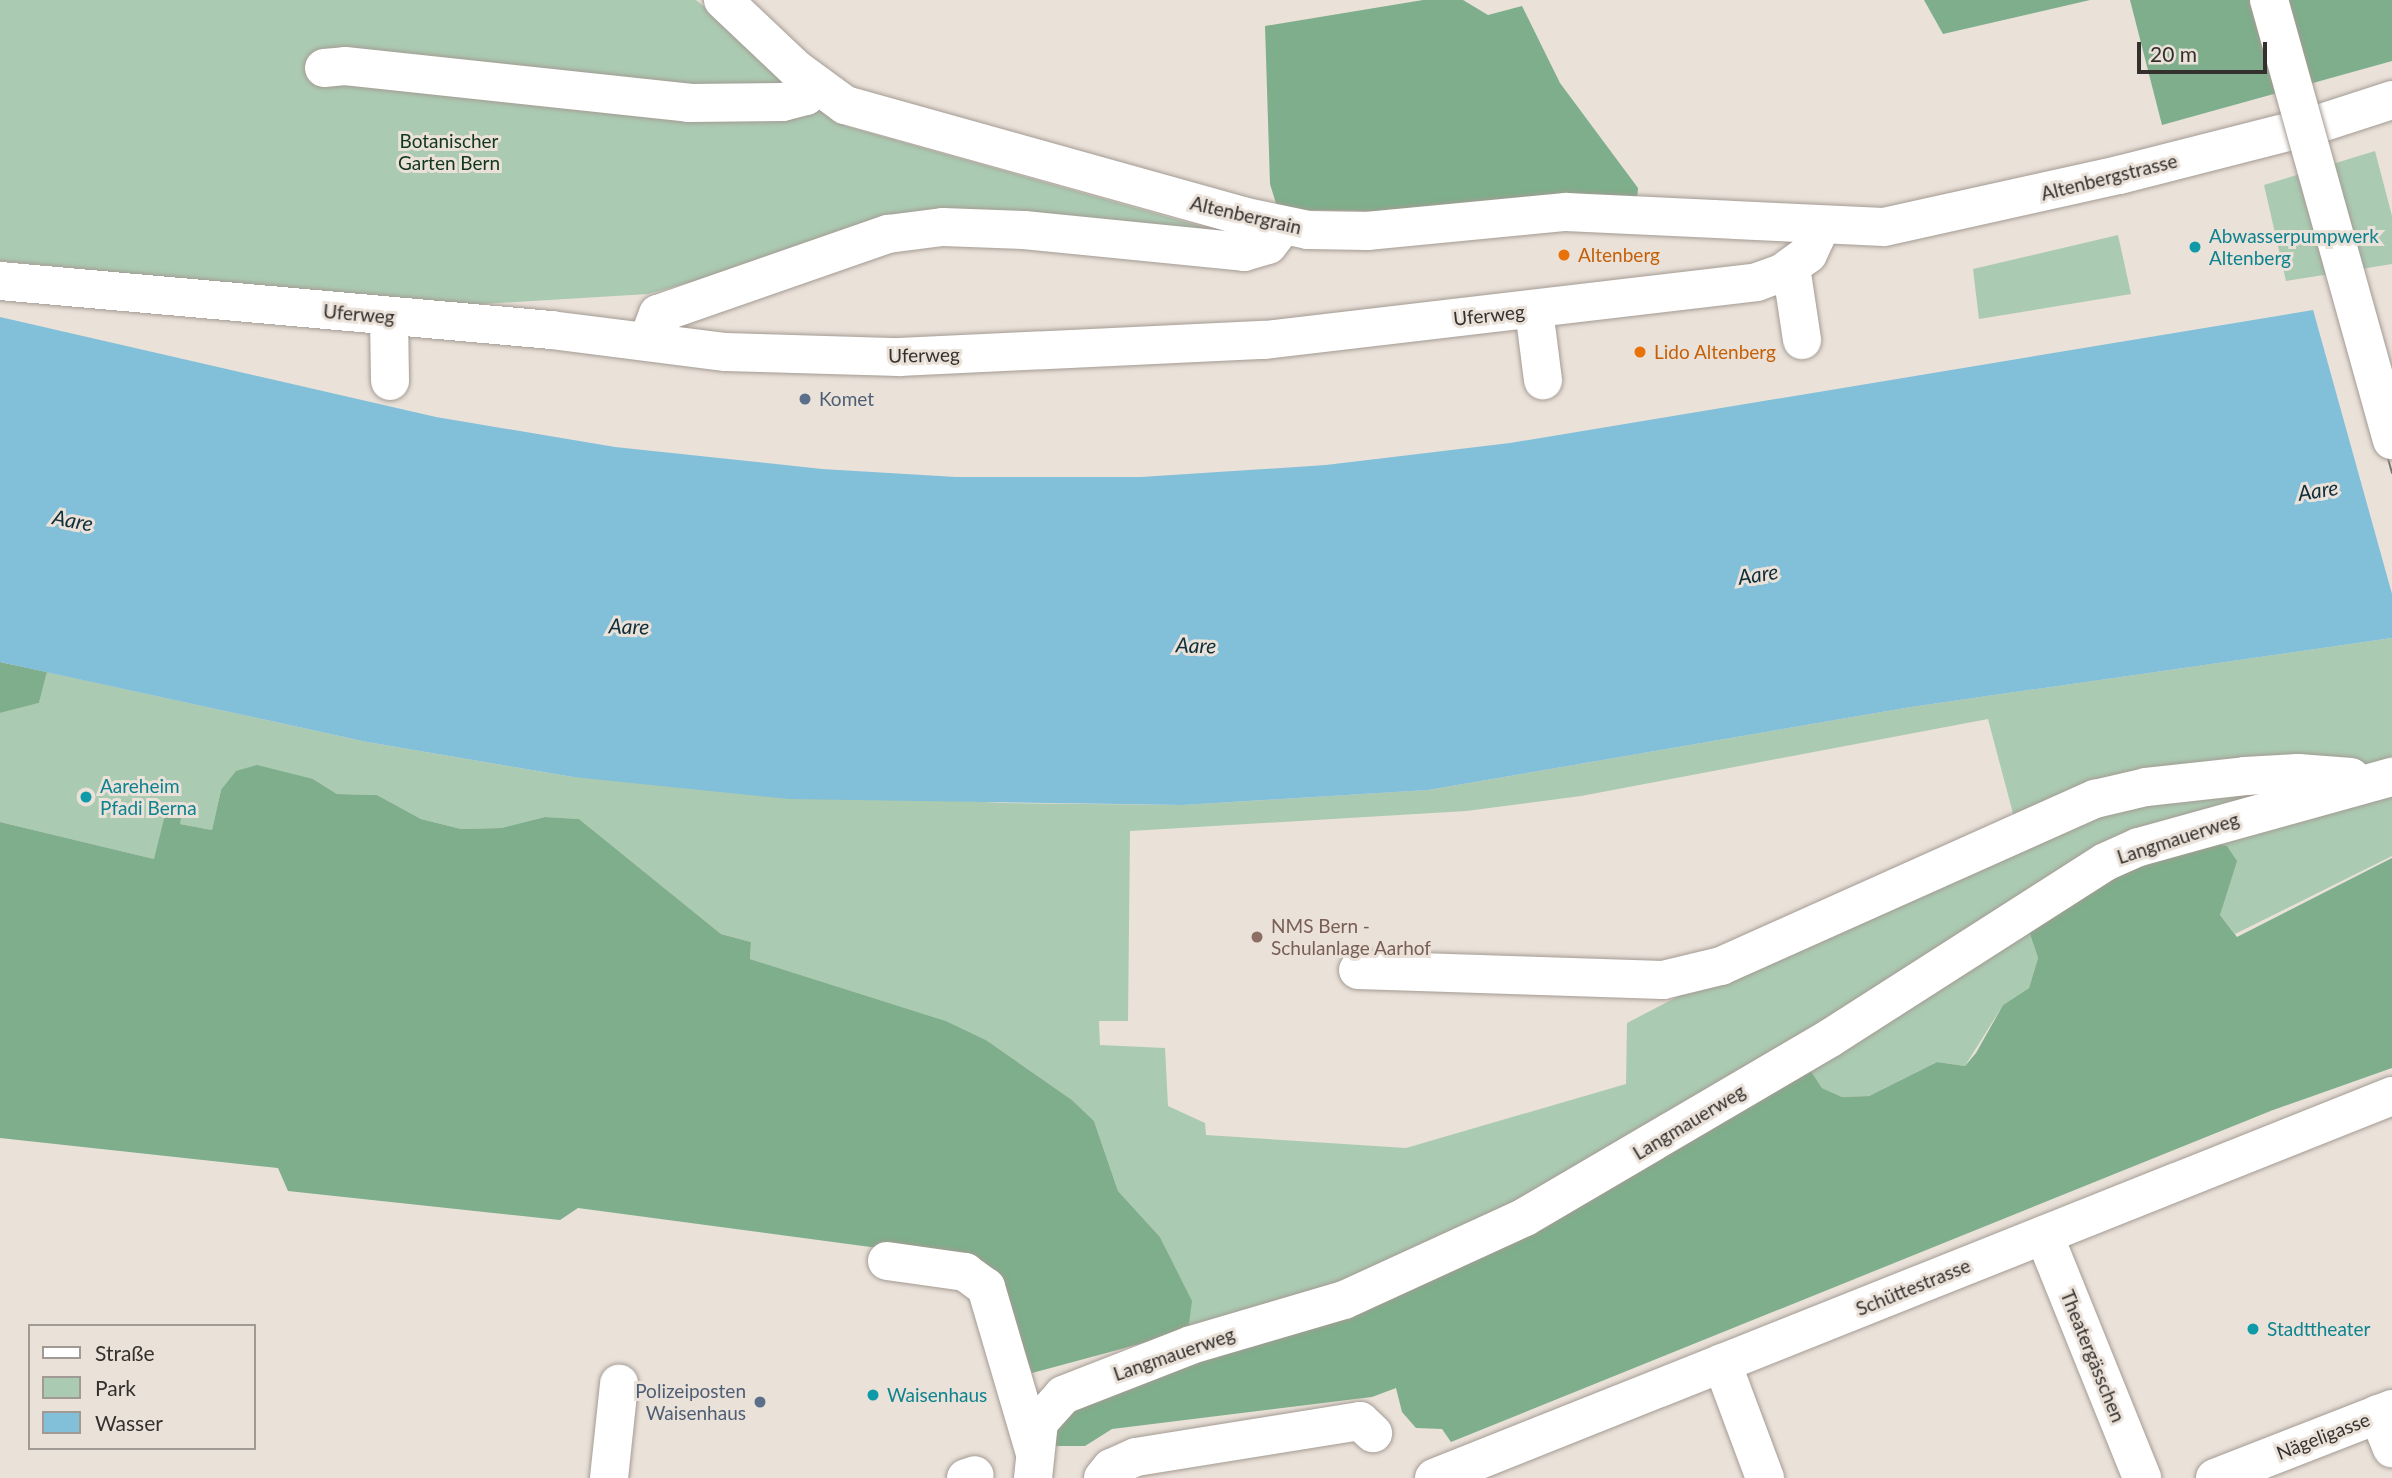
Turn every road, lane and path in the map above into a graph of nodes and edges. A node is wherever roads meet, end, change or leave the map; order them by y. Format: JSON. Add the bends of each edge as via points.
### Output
{"nodes":[{"id":1,"x":723,"y":0,"type":"edge"},
{"id":2,"x":2269,"y":0,"type":"edge"},
{"id":3,"x":324,"y":68,"type":"dead end"},
{"id":4,"x":816,"y":87,"type":"junction"},
{"id":5,"x":2392,"y":100,"type":"edge"},
{"id":6,"x":1283,"y":226,"type":"junction"},
{"id":7,"x":1821,"y":226,"type":"junction"},
{"id":8,"x":1791,"y":267,"type":"junction"},
{"id":9,"x":0,"y":281,"type":"edge"},
{"id":10,"x":1534,"y":310,"type":"junction"},
{"id":11,"x":389,"y":317,"type":"junction"},
{"id":12,"x":648,"y":340,"type":"junction"},
{"id":13,"x":1802,"y":340,"type":"dead end"},
{"id":14,"x":1543,"y":380,"type":"dead end"},
{"id":15,"x":390,"y":381,"type":"dead end"},
{"id":16,"x":2392,"y":440,"type":"edge"},
{"id":17,"x":2387,"y":778,"type":"edge"},
{"id":18,"x":2125,"y":790,"type":"junction"},
{"id":19,"x":2139,"y":847,"type":"junction"},
{"id":20,"x":1358,"y":970,"type":"dead end"},
{"id":21,"x":2392,"y":1096,"type":"edge"},
{"id":22,"x":2044,"y":1235,"type":"junction"},
{"id":23,"x":887,"y":1261,"type":"dead end"},
{"id":24,"x":1722,"y":1363,"type":"junction"},
{"id":25,"x":619,"y":1384,"type":"dead end"},
{"id":26,"x":2387,"y":1424,"type":"edge"},
{"id":27,"x":1373,"y":1433,"type":"dead end"},
{"id":28,"x":1034,"y":1464,"type":"edge"},
{"id":29,"x":609,"y":1478,"type":"edge"},
{"id":30,"x":1103,"y":1478,"type":"edge"},
{"id":31,"x":1434,"y":1478,"type":"edge"},
{"id":32,"x":1765,"y":1478,"type":"edge"},
{"id":33,"x":2142,"y":1478,"type":"edge"},
{"id":34,"x":2215,"y":1478,"type":"edge"}],
"edges":[{"from":1,"to":4,"type":"street","name":"Altenbergrain"},
{"from":2,"to":16,"type":"street","bridge":true},
{"from":3,"to":4,"type":"street","via":[[345,66],[689,103],[783,102],[806,96]]},
{"from":4,"to":6,"type":"street","name":"Altenbergrain","via":[[862,112]]},
{"from":5,"to":7,"type":"street","name":"Altenbergstrasse","via":[[2315,125],[1917,223]]},
{"from":6,"to":7,"type":"street","name":"Altenbergrain","via":[[1367,230],[1578,212]]},
{"from":6,"to":12,"type":"street","via":[[1268,245],[1244,252],[1024,230],[943,227],[888,234],[658,314]]},
{"from":7,"to":8,"type":"street","name":"Uferweg","via":[[1812,250]]},
{"from":8,"to":10,"type":"street","name":"Uferweg","via":[[1757,282]]},
{"from":8,"to":13,"type":"street"},
{"from":9,"to":11,"type":"street","name":"Uferweg"},
{"from":10,"to":12,"type":"street","name":"Uferweg","via":[[1265,340],[899,357],[726,352]]},
{"from":10,"to":14,"type":"street"},
{"from":11,"to":12,"type":"street","name":"Uferweg"},
{"from":11,"to":15,"type":"street"},
{"from":17,"to":18,"type":"street","name":"Langmauerweg","via":[[2298,773]]},
{"from":17,"to":19,"type":"street","name":"Langmauerweg"},
{"from":18,"to":19,"type":"street"},
{"from":18,"to":20,"type":"street","name":"Langmauerweg","via":[[2056,814],[1721,966],[1663,980]]},
{"from":19,"to":28,"type":"street","name":"Langmauerweg","via":[[2105,862],[1830,1038],[1525,1217],[1344,1300],[1191,1345],[1063,1395],[1039,1422]]},
{"from":21,"to":22,"type":"street","name":"Schüttestrasse"},
{"from":22,"to":24,"type":"street","name":"Schüttestrasse"},
{"from":22,"to":33,"type":"street","name":"Theatergässchen"},
{"from":23,"to":28,"type":"street","via":[[964,1272],[982,1281]]},
{"from":24,"to":31,"type":"street","name":"Schüttestrasse"},
{"from":24,"to":32,"type":"street"},
{"from":25,"to":29,"type":"street"},
{"from":26,"to":34,"type":"street","name":"Nägeligasse"},
{"from":27,"to":30,"type":"street","via":[[1360,1421],[1149,1455],[1121,1462]]}]}
